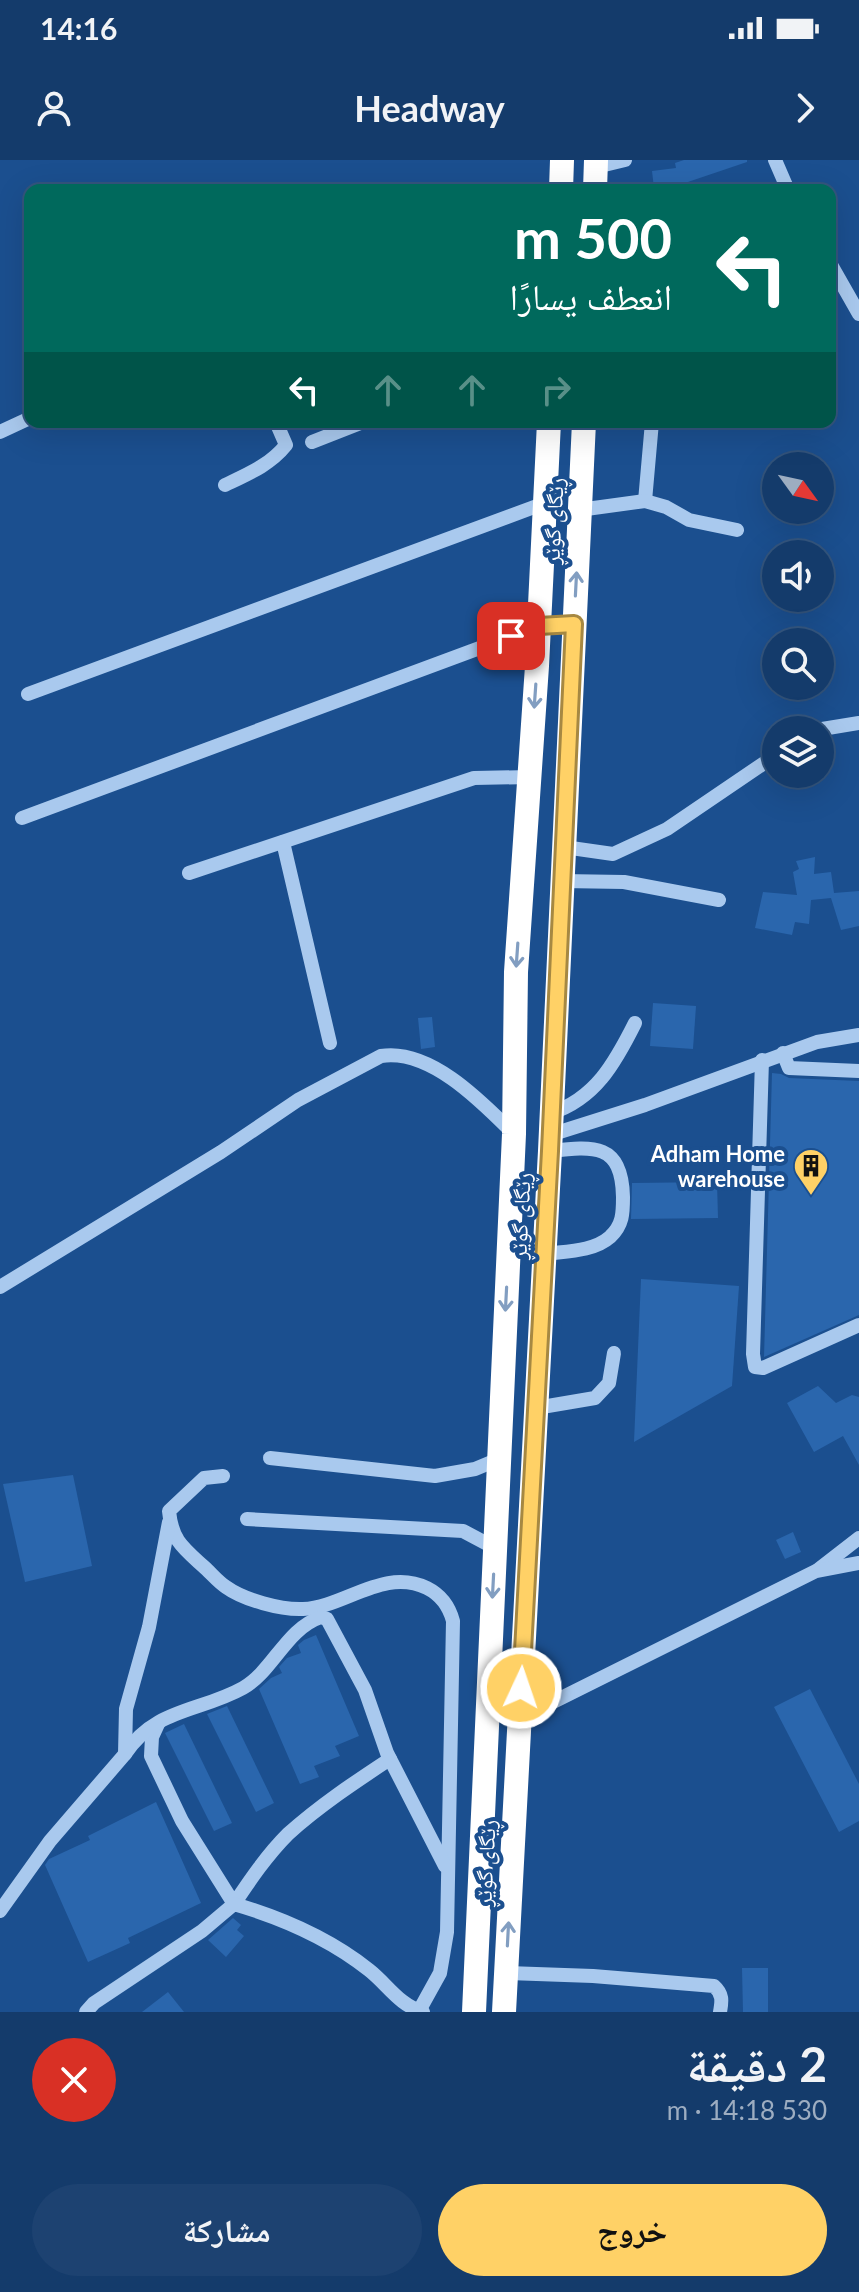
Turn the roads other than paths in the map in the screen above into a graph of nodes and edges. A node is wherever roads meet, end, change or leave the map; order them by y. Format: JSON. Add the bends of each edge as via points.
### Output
{"nodes":[{"id":1,"x":562,"y":160,"type":"edge"},
{"id":2,"x":625,"y":160,"type":"edge"},
{"id":3,"x":775,"y":160,"type":"edge"},
{"id":4,"x":596,"y":172,"type":"edge"},
{"id":5,"x":561,"y":184,"type":"edge"},
{"id":6,"x":782,"y":184,"type":"edge"},
{"id":7,"x":836,"y":274,"type":"edge"},
{"id":8,"x":859,"y":314,"type":"edge"},
{"id":9,"x":24,"y":421,"type":"edge"},
{"id":10,"x":279,"y":428,"type":"edge"},
{"id":11,"x":348,"y":428,"type":"edge"},
{"id":12,"x":549,"y":428,"type":"edge"},
{"id":13,"x":584,"y":428,"type":"edge"},
{"id":14,"x":651,"y":428,"type":"edge"},
{"id":15,"x":0,"y":432,"type":"edge"},
{"id":16,"x":312,"y":442,"type":"dead end"},
{"id":17,"x":225,"y":485,"type":"dead end"},
{"id":18,"x":645,"y":501,"type":"junction"},
{"id":19,"x":545,"y":503,"type":"junction"},
{"id":20,"x":579,"y":510,"type":"junction"},
{"id":21,"x":737,"y":530,"type":"dead end"},
{"id":22,"x":574,"y":624,"type":"junction"},
{"id":23,"x":539,"y":626,"type":"junction"},
{"id":24,"x":28,"y":694,"type":"dead end"},
{"id":25,"x":859,"y":723,"type":"edge"},
{"id":26,"x":834,"y":727,"type":"edge"},
{"id":27,"x":762,"y":765,"type":"edge"},
{"id":28,"x":530,"y":777,"type":"junction"},
{"id":29,"x":22,"y":818,"type":"dead end"},
{"id":30,"x":283,"y":842,"type":"junction"},
{"id":31,"x":564,"y":847,"type":"junction"},
{"id":32,"x":189,"y":873,"type":"dead end"},
{"id":33,"x":562,"y":881,"type":"junction"},
{"id":34,"x":719,"y":900,"type":"dead end"},
{"id":35,"x":635,"y":1023,"type":"dead end"},
{"id":36,"x":859,"y":1035,"type":"edge"},
{"id":37,"x":330,"y":1043,"type":"dead end"},
{"id":38,"x":783,"y":1053,"type":"junction"},
{"id":39,"x":762,"y":1060,"type":"junction"},
{"id":40,"x":859,"y":1071,"type":"edge"},
{"id":41,"x":550,"y":1133,"type":"junction"},
{"id":42,"x":514,"y":1134,"type":"junction"},
{"id":43,"x":544,"y":1254,"type":"junction"},
{"id":44,"x":0,"y":1287,"type":"edge"},
{"id":45,"x":859,"y":1325,"type":"edge"},
{"id":46,"x":614,"y":1353,"type":"dead end"},
{"id":47,"x":536,"y":1408,"type":"junction"},
{"id":48,"x":270,"y":1458,"type":"dead end"},
{"id":49,"x":499,"y":1459,"type":"junction"},
{"id":50,"x":223,"y":1476,"type":"dead end"},
{"id":51,"x":170,"y":1518,"type":"junction"},
{"id":52,"x":247,"y":1519,"type":"dead end"},
{"id":53,"x":859,"y":1538,"type":"edge"},
{"id":54,"x":495,"y":1548,"type":"junction"},
{"id":55,"x":859,"y":1563,"type":"edge"},
{"id":56,"x":816,"y":1571,"type":"junction"},
{"id":57,"x":519,"y":1719,"type":"junction"},
{"id":58,"x":159,"y":1723,"type":"junction"},
{"id":59,"x":125,"y":1754,"type":"junction"},
{"id":60,"x":390,"y":1759,"type":"junction"},
{"id":61,"x":447,"y":1870,"type":"junction"},
{"id":62,"x":234,"y":1904,"type":"junction"},
{"id":63,"x":0,"y":1911,"type":"edge"},
{"id":64,"x":506,"y":1973,"type":"junction"},
{"id":65,"x":86,"y":2012,"type":"edge"},
{"id":66,"x":421,"y":2012,"type":"edge"},
{"id":67,"x":474,"y":2012,"type":"edge"},
{"id":68,"x":504,"y":2012,"type":"edge"},
{"id":69,"x":720,"y":2012,"type":"edge"}],
"edges":[{"from":1,"to":5,"type":"highway"},
{"from":2,"to":4,"type":"street"},
{"from":3,"to":6,"type":"street"},
{"from":7,"to":8,"type":"street"},
{"from":9,"to":15,"type":"street"},
{"from":10,"to":17,"type":"street","via":[[286,445],[279,454]]},
{"from":11,"to":16,"type":"street"},
{"from":12,"to":19,"type":"highway","name":"ڕێگای گوێڕ"},
{"from":13,"to":20,"type":"highway","name":"ڕێگای گوێڕ"},
{"from":14,"to":18,"type":"street"},
{"from":18,"to":20,"type":"street"},
{"from":18,"to":21,"type":"street","via":[[689,520]]},
{"from":19,"to":23,"type":"highway","name":"ڕێگای گوێڕ"},
{"from":19,"to":24,"type":"street"},
{"from":22,"to":20,"type":"highway","name":"ڕێگای گوێڕ","one_way":true},
{"from":22,"to":23,"type":"street"},
{"from":22,"to":31,"type":"highway","name":"ڕێگای گوێڕ"},
{"from":23,"to":28,"type":"highway","name":"ڕێگای گوێڕ","one_way":true},
{"from":23,"to":29,"type":"street"},
{"from":25,"to":26,"type":"street"},
{"from":27,"to":31,"type":"street","via":[[667,829],[613,854]]},
{"from":28,"to":30,"type":"street","via":[[474,778]]},
{"from":28,"to":42,"type":"highway","name":"ڕێگای گوێڕ","one_way":true,"via":[[516,972]]},
{"from":30,"to":32,"type":"street"},
{"from":30,"to":37,"type":"street"},
{"from":31,"to":33,"type":"highway","name":"ڕێگای گوێڕ"},
{"from":33,"to":34,"type":"street","via":[[624,882]]},
{"from":33,"to":41,"type":"highway","name":"ڕێگای گوێڕ"},
{"from":35,"to":41,"type":"street","via":[[615,1064]]},
{"from":36,"to":38,"type":"street"},
{"from":38,"to":39,"type":"street"},
{"from":38,"to":40,"type":"street","via":[[789,1068]]},
{"from":39,"to":41,"type":"street","via":[[645,1105]]},
{"from":39,"to":45,"type":"street","via":[[755,1367]]},
{"from":41,"to":43,"type":"highway","name":"ڕێگای گوێڕ"},
{"from":41,"to":43,"type":"street","via":[[581,1148],[603,1151],[619,1164],[623,1219],[610,1237],[592,1247]]},
{"from":42,"to":44,"type":"street","via":[[437,1070],[408,1056],[381,1056],[298,1100]]},
{"from":42,"to":49,"type":"highway","name":"ڕێگای گوێڕ","one_way":true},
{"from":43,"to":47,"type":"highway","name":"ڕێگای گوێڕ"},
{"from":46,"to":47,"type":"street","via":[[609,1383],[595,1398]]},
{"from":47,"to":57,"type":"highway","name":"ڕێگای گوێڕ"},
{"from":48,"to":49,"type":"street","via":[[435,1476]]},
{"from":49,"to":54,"type":"highway","name":"ڕێگای گوێڕ"},
{"from":50,"to":51,"type":"street","via":[[204,1478],[169,1511]]},
{"from":51,"to":59,"type":"street","via":[[149,1627],[126,1709]]},
{"from":51,"to":61,"type":"street","via":[[171,1532],[191,1554],[227,1588],[249,1597],[301,1610],[331,1605],[377,1586],[413,1583],[445,1602],[453,1621]]},
{"from":52,"to":54,"type":"street","via":[[463,1531]]},
{"from":53,"to":56,"type":"street"},
{"from":54,"to":67,"type":"highway","name":"ڕێگای گوێڕ","one_way":true},
{"from":55,"to":56,"type":"street"},
{"from":56,"to":57,"type":"street"},
{"from":64,"to":57,"type":"highway","name":"ڕێگای گوێڕ","one_way":true},
{"from":58,"to":59,"type":"street"},
{"from":58,"to":60,"type":"street","via":[[245,1687],[307,1624],[321,1617],[327,1619],[365,1690]]},
{"from":58,"to":62,"type":"street","via":[[151,1756],[182,1821]]},
{"from":59,"to":63,"type":"street","via":[[50,1841]]},
{"from":60,"to":61,"type":"street"},
{"from":60,"to":62,"type":"street","via":[[286,1836]]},
{"from":61,"to":66,"type":"street","via":[[447,1932],[440,1973]]},
{"from":62,"to":65,"type":"street"},
{"from":62,"to":66,"type":"street","via":[[326,1941],[371,1971],[407,2007]]},
{"from":64,"to":68,"type":"highway","name":"ڕێگای گوێڕ"},
{"from":64,"to":69,"type":"street","via":[[714,1986],[720,1991]]}]}
